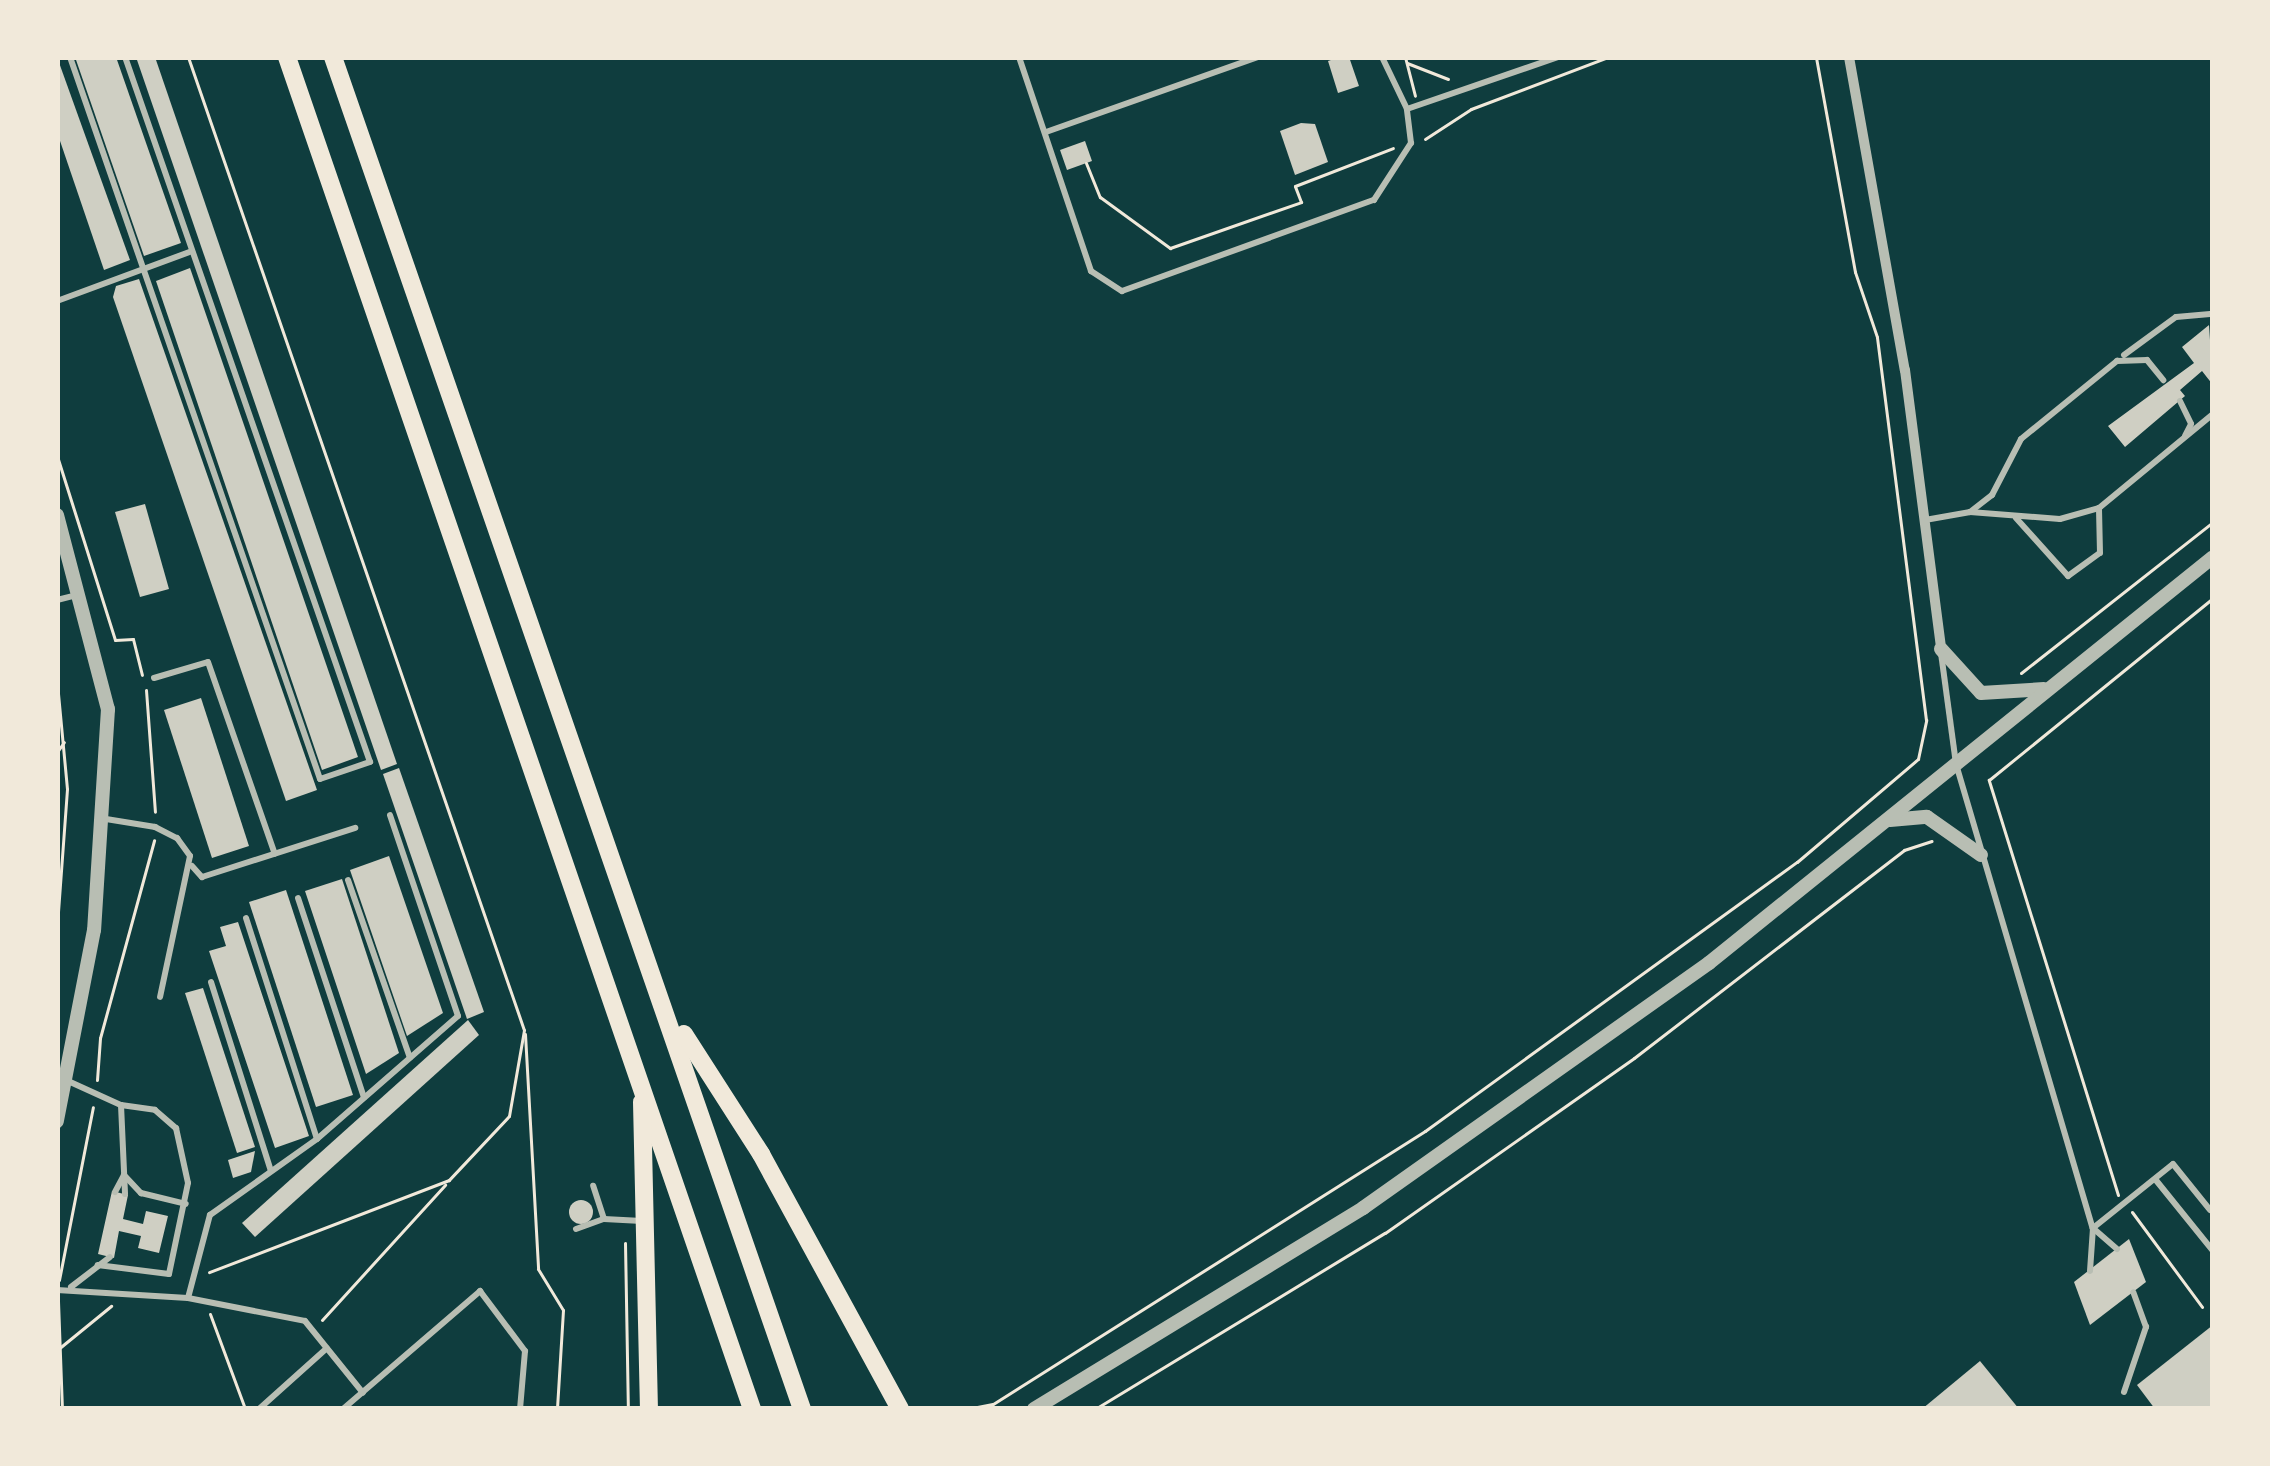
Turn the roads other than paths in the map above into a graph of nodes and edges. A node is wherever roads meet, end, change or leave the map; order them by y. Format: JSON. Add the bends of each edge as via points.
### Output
{"nodes":[{"id":1,"x":70,"y":57,"type":"edge"},
{"id":2,"x":125,"y":57,"type":"edge"},
{"id":3,"x":287,"y":57,"type":"edge"},
{"id":4,"x":333,"y":57,"type":"edge"},
{"id":5,"x":1019,"y":57,"type":"edge"},
{"id":6,"x":1258,"y":57,"type":"edge"},
{"id":7,"x":1382,"y":57,"type":"edge"},
{"id":8,"x":1558,"y":57,"type":"edge"},
{"id":9,"x":1849,"y":57,"type":"edge"},
{"id":10,"x":1407,"y":110,"type":"junction"},
{"id":11,"x":1045,"y":133,"type":"junction"},
{"id":12,"x":192,"y":251,"type":"junction"},
{"id":13,"x":142,"y":267,"type":"junction"},
{"id":14,"x":57,"y":301,"type":"edge"},
{"id":15,"x":2213,"y":314,"type":"edge"},
{"id":16,"x":2117,"y":361,"type":"junction"},
{"id":17,"x":2162,"y":380,"type":"dead end"},
{"id":18,"x":2180,"y":401,"type":"dead end"},
{"id":19,"x":2213,"y":414,"type":"edge"},
{"id":20,"x":2183,"y":439,"type":"junction"},
{"id":21,"x":2098,"y":508,"type":"junction"},
{"id":22,"x":1970,"y":512,"type":"junction"},
{"id":23,"x":57,"y":515,"type":"edge"},
{"id":24,"x":2016,"y":518,"type":"junction"},
{"id":25,"x":1925,"y":520,"type":"junction"},
{"id":26,"x":2213,"y":556,"type":"edge"},
{"id":27,"x":82,"y":594,"type":"junction"},
{"id":28,"x":57,"y":600,"type":"edge"},
{"id":29,"x":1941,"y":649,"type":"junction"},
{"id":30,"x":154,"y":678,"type":"dead end"},
{"id":31,"x":2049,"y":687,"type":"junction"},
{"id":32,"x":1956,"y":764,"type":"junction"},
{"id":33,"x":390,"y":815,"type":"dead end"},
{"id":34,"x":106,"y":819,"type":"junction"},
{"id":35,"x":1885,"y":821,"type":"junction"},
{"id":36,"x":355,"y":828,"type":"dead end"},
{"id":37,"x":275,"y":854,"type":"junction"},
{"id":38,"x":1981,"y":855,"type":"junction"},
{"id":39,"x":192,"y":866,"type":"junction"},
{"id":40,"x":348,"y":880,"type":"dead end"},
{"id":41,"x":298,"y":898,"type":"dead end"},
{"id":42,"x":246,"y":918,"type":"dead end"},
{"id":43,"x":650,"y":962,"type":"junction"},
{"id":44,"x":211,"y":982,"type":"dead end"},
{"id":45,"x":160,"y":998,"type":"dead end"},
{"id":46,"x":410,"y":1058,"type":"junction"},
{"id":47,"x":61,"y":1078,"type":"edge"},
{"id":48,"x":641,"y":1080,"type":"junction"},
{"id":49,"x":364,"y":1097,"type":"junction"},
{"id":50,"x":122,"y":1105,"type":"junction"},
{"id":51,"x":57,"y":1121,"type":"edge"},
{"id":52,"x":317,"y":1138,"type":"junction"},
{"id":53,"x":271,"y":1171,"type":"junction"},
{"id":54,"x":124,"y":1175,"type":"junction"},
{"id":55,"x":2155,"y":1179,"type":"junction"},
{"id":56,"x":593,"y":1186,"type":"dead end"},
{"id":57,"x":115,"y":1192,"type":"dead end"},
{"id":58,"x":125,"y":1194,"type":"dead end"},
{"id":59,"x":186,"y":1204,"type":"junction"},
{"id":60,"x":2210,"y":1210,"type":"dead end"},
{"id":61,"x":604,"y":1219,"type":"junction"},
{"id":62,"x":646,"y":1221,"type":"junction"},
{"id":63,"x":2092,"y":1228,"type":"junction"},
{"id":64,"x":576,"y":1229,"type":"dead end"},
{"id":65,"x":2117,"y":1249,"type":"dead end"},
{"id":66,"x":2213,"y":1251,"type":"edge"},
{"id":67,"x":106,"y":1256,"type":"dead end"},
{"id":68,"x":98,"y":1265,"type":"junction"},
{"id":69,"x":2090,"y":1271,"type":"dead end"},
{"id":70,"x":68,"y":1289,"type":"junction"},
{"id":71,"x":57,"y":1292,"type":"edge"},
{"id":72,"x":2133,"y":1292,"type":"dead end"},
{"id":73,"x":188,"y":1298,"type":"junction"},
{"id":74,"x":327,"y":1348,"type":"junction"},
{"id":75,"x":2124,"y":1392,"type":"dead end"},
{"id":76,"x":363,"y":1393,"type":"junction"},
{"id":77,"x":259,"y":1409,"type":"edge"},
{"id":78,"x":343,"y":1409,"type":"edge"},
{"id":79,"x":520,"y":1409,"type":"edge"},
{"id":80,"x":649,"y":1409,"type":"edge"},
{"id":81,"x":752,"y":1409,"type":"edge"},
{"id":82,"x":802,"y":1409,"type":"edge"},
{"id":83,"x":900,"y":1409,"type":"edge"},
{"id":84,"x":1034,"y":1409,"type":"edge"}],
"edges":[{"from":1,"to":13,"type":"lane"},
{"from":2,"to":12,"type":"lane"},
{"from":3,"to":48,"type":"highway"},
{"from":4,"to":43,"type":"highway"},
{"from":5,"to":11,"type":"lane"},
{"from":6,"to":11,"type":"lane"},
{"from":7,"to":10,"type":"lane"},
{"from":8,"to":10,"type":"lane"},
{"from":9,"to":25,"type":"street"},
{"from":10,"to":11,"type":"lane","via":[[1411,142],[1374,200],[1122,291],[1091,271]]},
{"from":12,"to":13,"type":"lane"},
{"from":12,"to":13,"type":"lane","via":[[370,762],[320,779]]},
{"from":13,"to":14,"type":"lane"},
{"from":15,"to":16,"type":"lane","via":[[2199,309],[2176,317]]},
{"from":16,"to":17,"type":"lane","via":[[2146,360]]},
{"from":16,"to":22,"type":"lane","via":[[2021,439],[1992,495]]},
{"from":18,"to":20,"type":"lane","via":[[2191,424]]},
{"from":19,"to":20,"type":"lane"},
{"from":20,"to":21,"type":"lane"},
{"from":21,"to":24,"type":"lane","via":[[2060,519]]},
{"from":21,"to":24,"type":"lane","via":[[2100,553],[2068,576]]},
{"from":22,"to":24,"type":"lane"},
{"from":22,"to":25,"type":"lane"},
{"from":23,"to":27,"type":"street"},
{"from":25,"to":29,"type":"street"},
{"from":26,"to":31,"type":"street"},
{"from":27,"to":28,"type":"lane"},
{"from":27,"to":34,"type":"street","via":[[108,710]]},
{"from":29,"to":31,"type":"street","via":[[1981,693]]},
{"from":29,"to":32,"type":"lane"},
{"from":30,"to":37,"type":"lane","via":[[208,662]]},
{"from":31,"to":32,"type":"street"},
{"from":32,"to":35,"type":"street"},
{"from":32,"to":38,"type":"lane"},
{"from":33,"to":46,"type":"lane","via":[[458,1016]]},
{"from":34,"to":39,"type":"lane","via":[[177,838]]},
{"from":34,"to":47,"type":"street"},
{"from":35,"to":38,"type":"street","via":[[1928,817]]},
{"from":35,"to":84,"type":"street","via":[[1708,963],[1363,1208]]},
{"from":36,"to":37,"type":"lane"},
{"from":37,"to":39,"type":"lane","via":[[202,877]]},
{"from":38,"to":63,"type":"lane"},
{"from":39,"to":45,"type":"lane"},
{"from":40,"to":46,"type":"lane"},
{"from":41,"to":49,"type":"lane"},
{"from":42,"to":52,"type":"lane"},
{"from":43,"to":82,"type":"highway"},
{"from":43,"to":83,"type":"highway","via":[[690,1047],[761,1154]]},
{"from":44,"to":53,"type":"lane"},
{"from":46,"to":49,"type":"lane"},
{"from":47,"to":50,"type":"lane"},
{"from":47,"to":51,"type":"street"},
{"from":48,"to":62,"type":"highway"},
{"from":48,"to":81,"type":"highway"},
{"from":49,"to":52,"type":"lane"},
{"from":50,"to":54,"type":"lane"},
{"from":50,"to":59,"type":"lane","via":[[155,1110],[176,1128]]},
{"from":52,"to":53,"type":"lane"},
{"from":53,"to":73,"type":"lane","via":[[210,1215]]},
{"from":54,"to":57,"type":"lane"},
{"from":54,"to":58,"type":"lane"},
{"from":54,"to":59,"type":"lane","via":[[140,1193]]},
{"from":55,"to":60,"type":"lane","via":[[2174,1164]]},
{"from":55,"to":63,"type":"lane"},
{"from":55,"to":66,"type":"lane"},
{"from":56,"to":61,"type":"lane"},
{"from":59,"to":68,"type":"lane","via":[[169,1274]]},
{"from":61,"to":62,"type":"lane"},
{"from":61,"to":64,"type":"lane"},
{"from":62,"to":80,"type":"highway"},
{"from":63,"to":65,"type":"lane"},
{"from":63,"to":69,"type":"lane"},
{"from":67,"to":68,"type":"lane"},
{"from":68,"to":70,"type":"lane"},
{"from":70,"to":71,"type":"lane"},
{"from":70,"to":73,"type":"lane"},
{"from":72,"to":75,"type":"lane","via":[[2146,1327]]},
{"from":73,"to":74,"type":"lane","via":[[305,1321]]},
{"from":74,"to":76,"type":"lane"},
{"from":74,"to":77,"type":"lane"},
{"from":76,"to":78,"type":"lane"},
{"from":76,"to":79,"type":"lane","via":[[480,1291],[525,1351]]}]}
